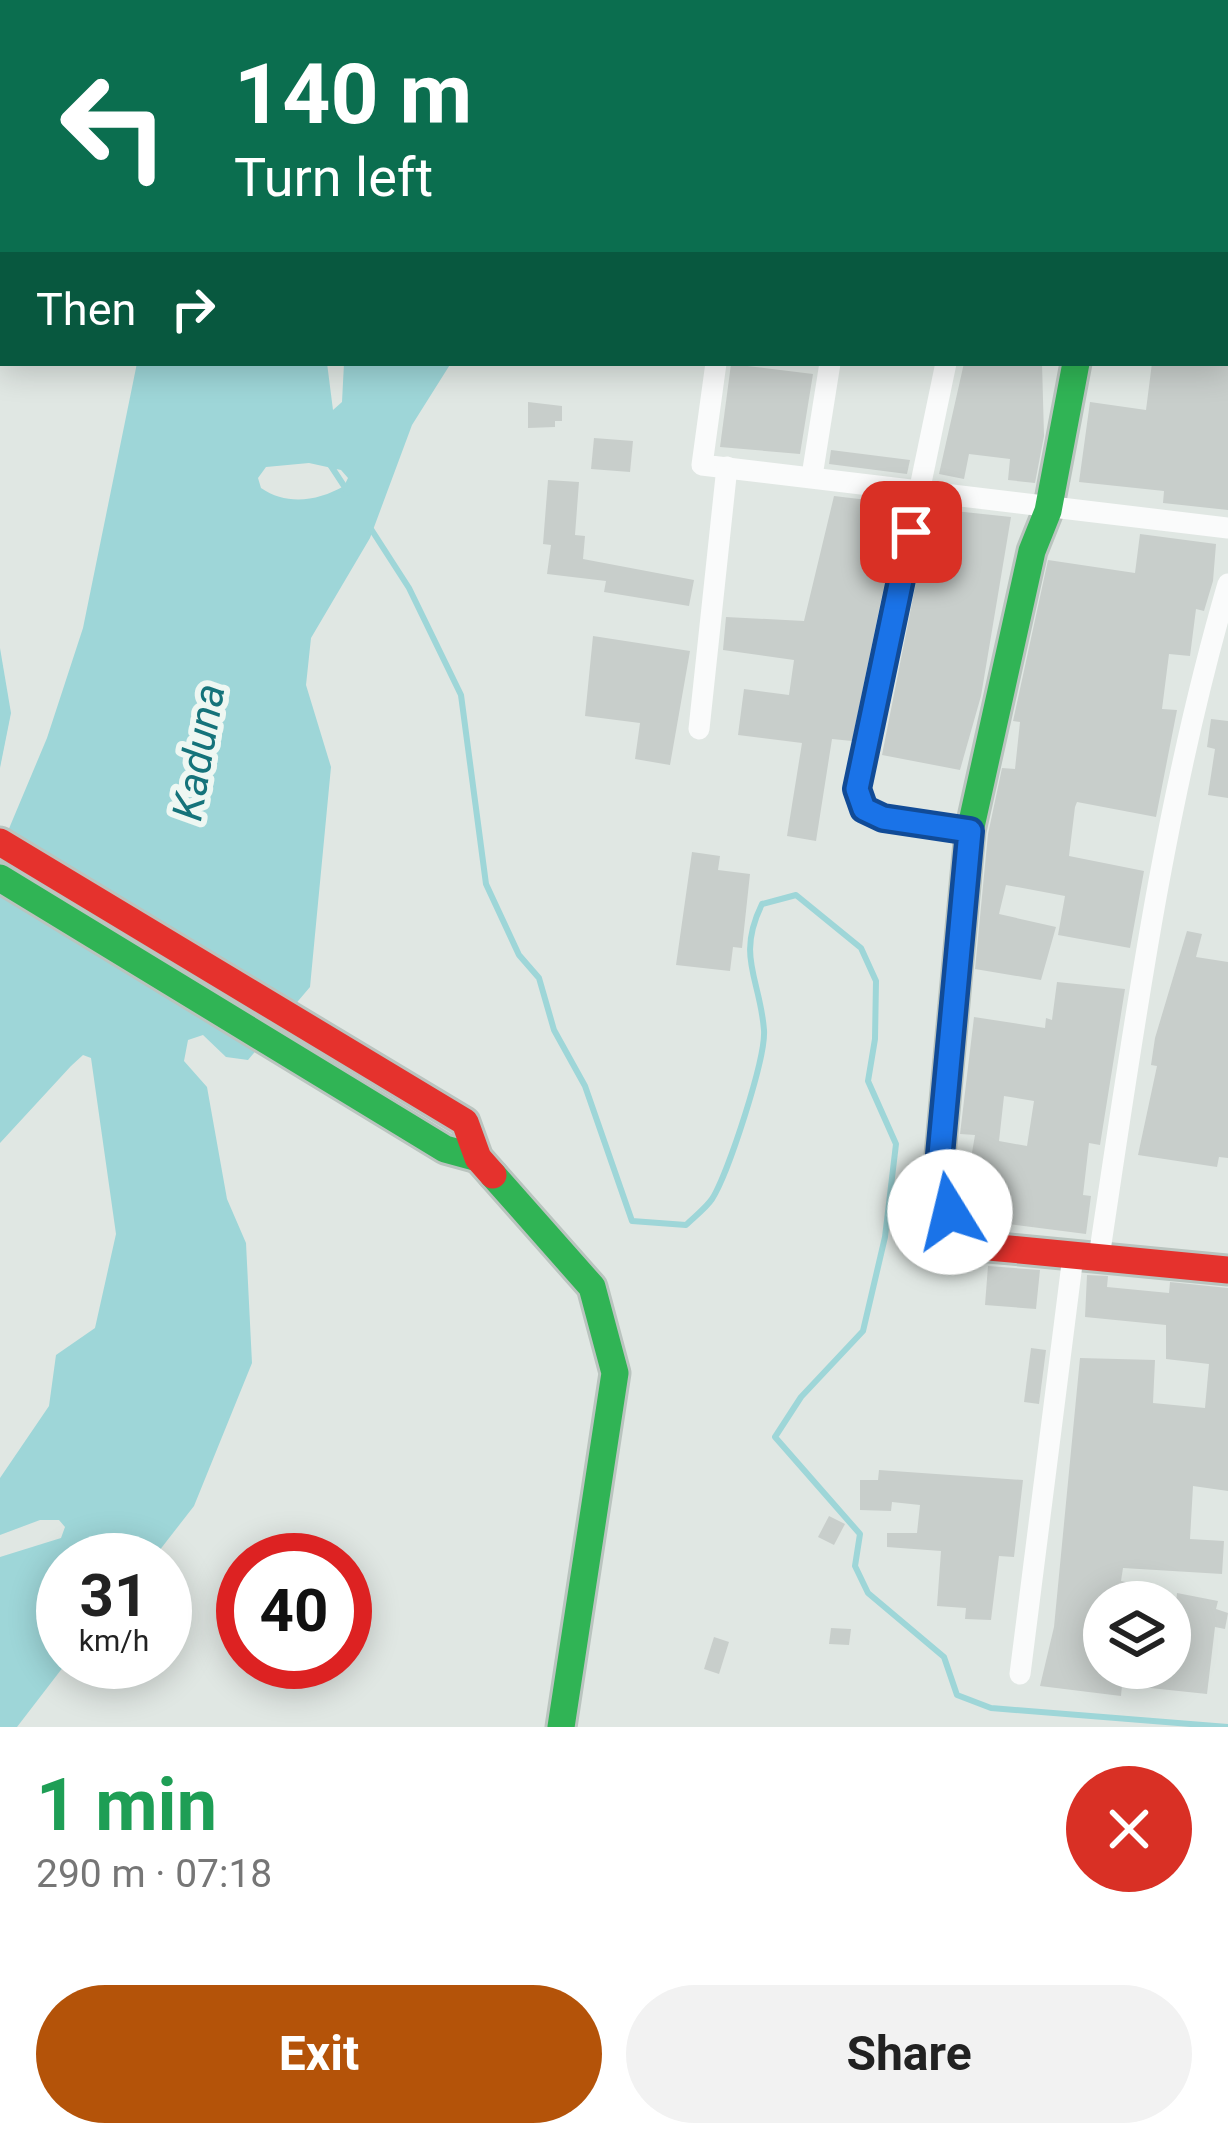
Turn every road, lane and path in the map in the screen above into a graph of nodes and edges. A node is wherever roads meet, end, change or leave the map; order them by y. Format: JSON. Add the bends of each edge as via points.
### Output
{"nodes":[{"id":1,"x":716,"y":366,"type":"edge"},
{"id":2,"x":830,"y":366,"type":"edge"},
{"id":3,"x":945,"y":366,"type":"edge"},
{"id":4,"x":1075,"y":366,"type":"edge"},
{"id":5,"x":728,"y":467,"type":"junction"},
{"id":6,"x":812,"y":476,"type":"junction"},
{"id":7,"x":920,"y":489,"type":"junction"},
{"id":8,"x":1048,"y":511,"type":"junction"},
{"id":9,"x":1228,"y":529,"type":"edge"},
{"id":10,"x":1228,"y":584,"type":"edge"},
{"id":11,"x":699,"y":729,"type":"dead end"},
{"id":12,"x":970,"y":831,"type":"junction"},
{"id":13,"x":0,"y":842,"type":"edge"},
{"id":14,"x":0,"y":878,"type":"edge"},
{"id":15,"x":478,"y":1158,"type":"junction"},
{"id":16,"x":1086,"y":1256,"type":"junction"},
{"id":17,"x":1228,"y":1270,"type":"edge"},
{"id":18,"x":1020,"y":1674,"type":"dead end"},
{"id":19,"x":561,"y":1727,"type":"edge"}],
"edges":[{"from":1,"to":5,"type":"street","via":[[702,465]]},
{"from":2,"to":6,"type":"street"},
{"from":3,"to":7,"type":"street"},
{"from":4,"to":8,"type":"street"},
{"from":5,"to":6,"type":"street"},
{"from":5,"to":11,"type":"street"},
{"from":6,"to":7,"type":"street"},
{"from":7,"to":8,"type":"street"},
{"from":7,"to":12,"type":"street","via":[[857,789],[864,809],[883,818]]},
{"from":8,"to":9,"type":"street"},
{"from":8,"to":12,"type":"street","via":[[1032,551]]},
{"from":10,"to":16,"type":"street","via":[[1204,666]]},
{"from":12,"to":16,"type":"street","via":[[940,1155],[950,1212],[964,1235],[988,1246]]},
{"from":13,"to":15,"type":"street","via":[[465,1122]]},
{"from":14,"to":15,"type":"street","via":[[445,1149]]},
{"from":15,"to":19,"type":"street","via":[[592,1287],[616,1373]]},
{"from":16,"to":17,"type":"street"},
{"from":16,"to":18,"type":"street"}]}
